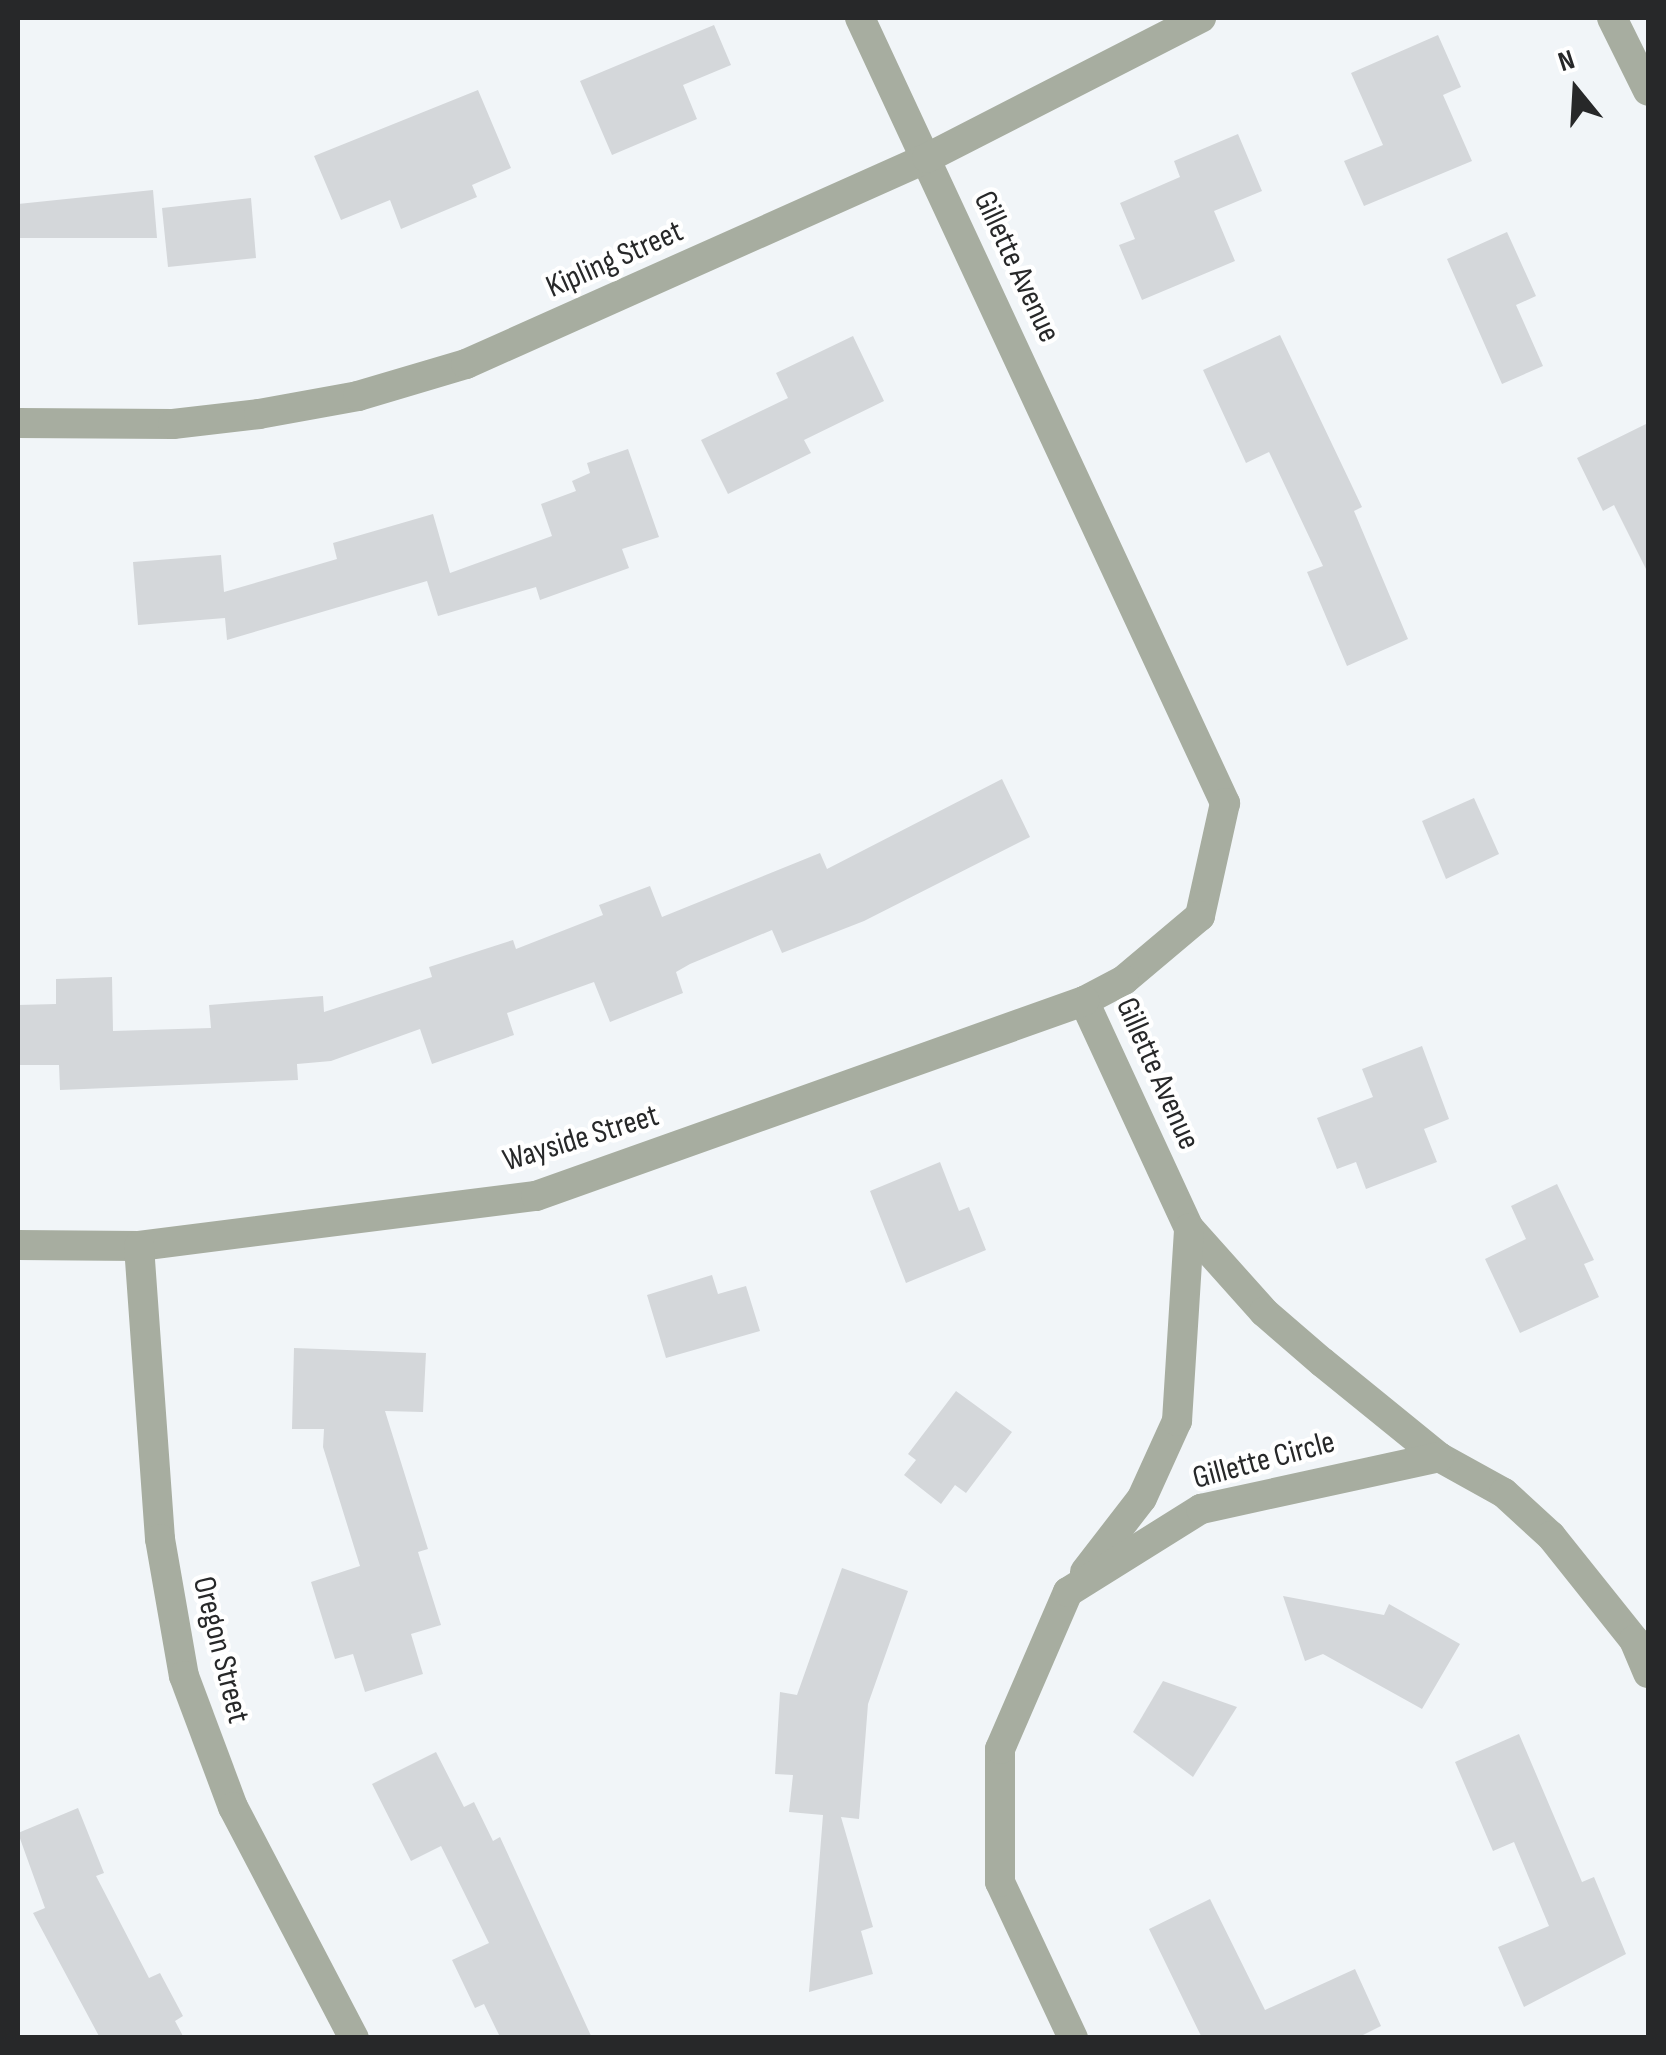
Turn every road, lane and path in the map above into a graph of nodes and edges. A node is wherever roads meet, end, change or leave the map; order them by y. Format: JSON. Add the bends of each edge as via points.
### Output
{"nodes":[{"id":1,"x":860,"y":18,"type":"edge"},
{"id":2,"x":1201,"y":18,"type":"edge"},
{"id":3,"x":1612,"y":18,"type":"edge"},
{"id":4,"x":1648,"y":91,"type":"edge"},
{"id":5,"x":928,"y":158,"type":"junction"},
{"id":6,"x":18,"y":422,"type":"edge"},
{"id":7,"x":1084,"y":1001,"type":"junction"},
{"id":8,"x":1189,"y":1228,"type":"junction"},
{"id":9,"x":18,"y":1245,"type":"edge"},
{"id":10,"x":139,"y":1246,"type":"junction"},
{"id":11,"x":1439,"y":1457,"type":"junction"},
{"id":12,"x":1068,"y":1592,"type":"junction"},
{"id":13,"x":1648,"y":1673,"type":"edge"},
{"id":14,"x":354,"y":2038,"type":"edge"},
{"id":15,"x":1072,"y":2038,"type":"edge"}],
"edges":[{"from":1,"to":5,"type":"street","name":"Gillette Avenue"},
{"from":2,"to":5,"type":"street","name":"Kipling Street"},
{"from":3,"to":4,"type":"street"},
{"from":5,"to":6,"type":"street","name":"Kipling Street","via":[[527,338],[412,382],[302,408],[172,424]]},
{"from":5,"to":7,"type":"street","name":"Gillette Avenue","via":[[1225,802],[1200,916],[1124,980]]},
{"from":7,"to":8,"type":"street","name":"Gillette Avenue"},
{"from":7,"to":10,"type":"street","name":"Wayside Street","via":[[536,1196]]},
{"from":8,"to":11,"type":"street","name":"Gillette Avenue","via":[[1264,1312]]},
{"from":8,"to":12,"type":"street","name":"Gillette Circle","via":[[1177,1421],[1142,1498]]},
{"from":9,"to":10,"type":"street","name":"Wayside Street"},
{"from":10,"to":14,"type":"street","name":"Oregon Street","via":[[162,1554],[184,1676],[233,1807]]},
{"from":11,"to":12,"type":"street","name":"Gillette Circle","via":[[1201,1510]]},
{"from":11,"to":13,"type":"street","name":"Gillette Avenue","via":[[1504,1493],[1551,1536],[1634,1640]]},
{"from":12,"to":15,"type":"street","name":"Gillette Circle","via":[[1000,1749],[1000,1882]]}]}
